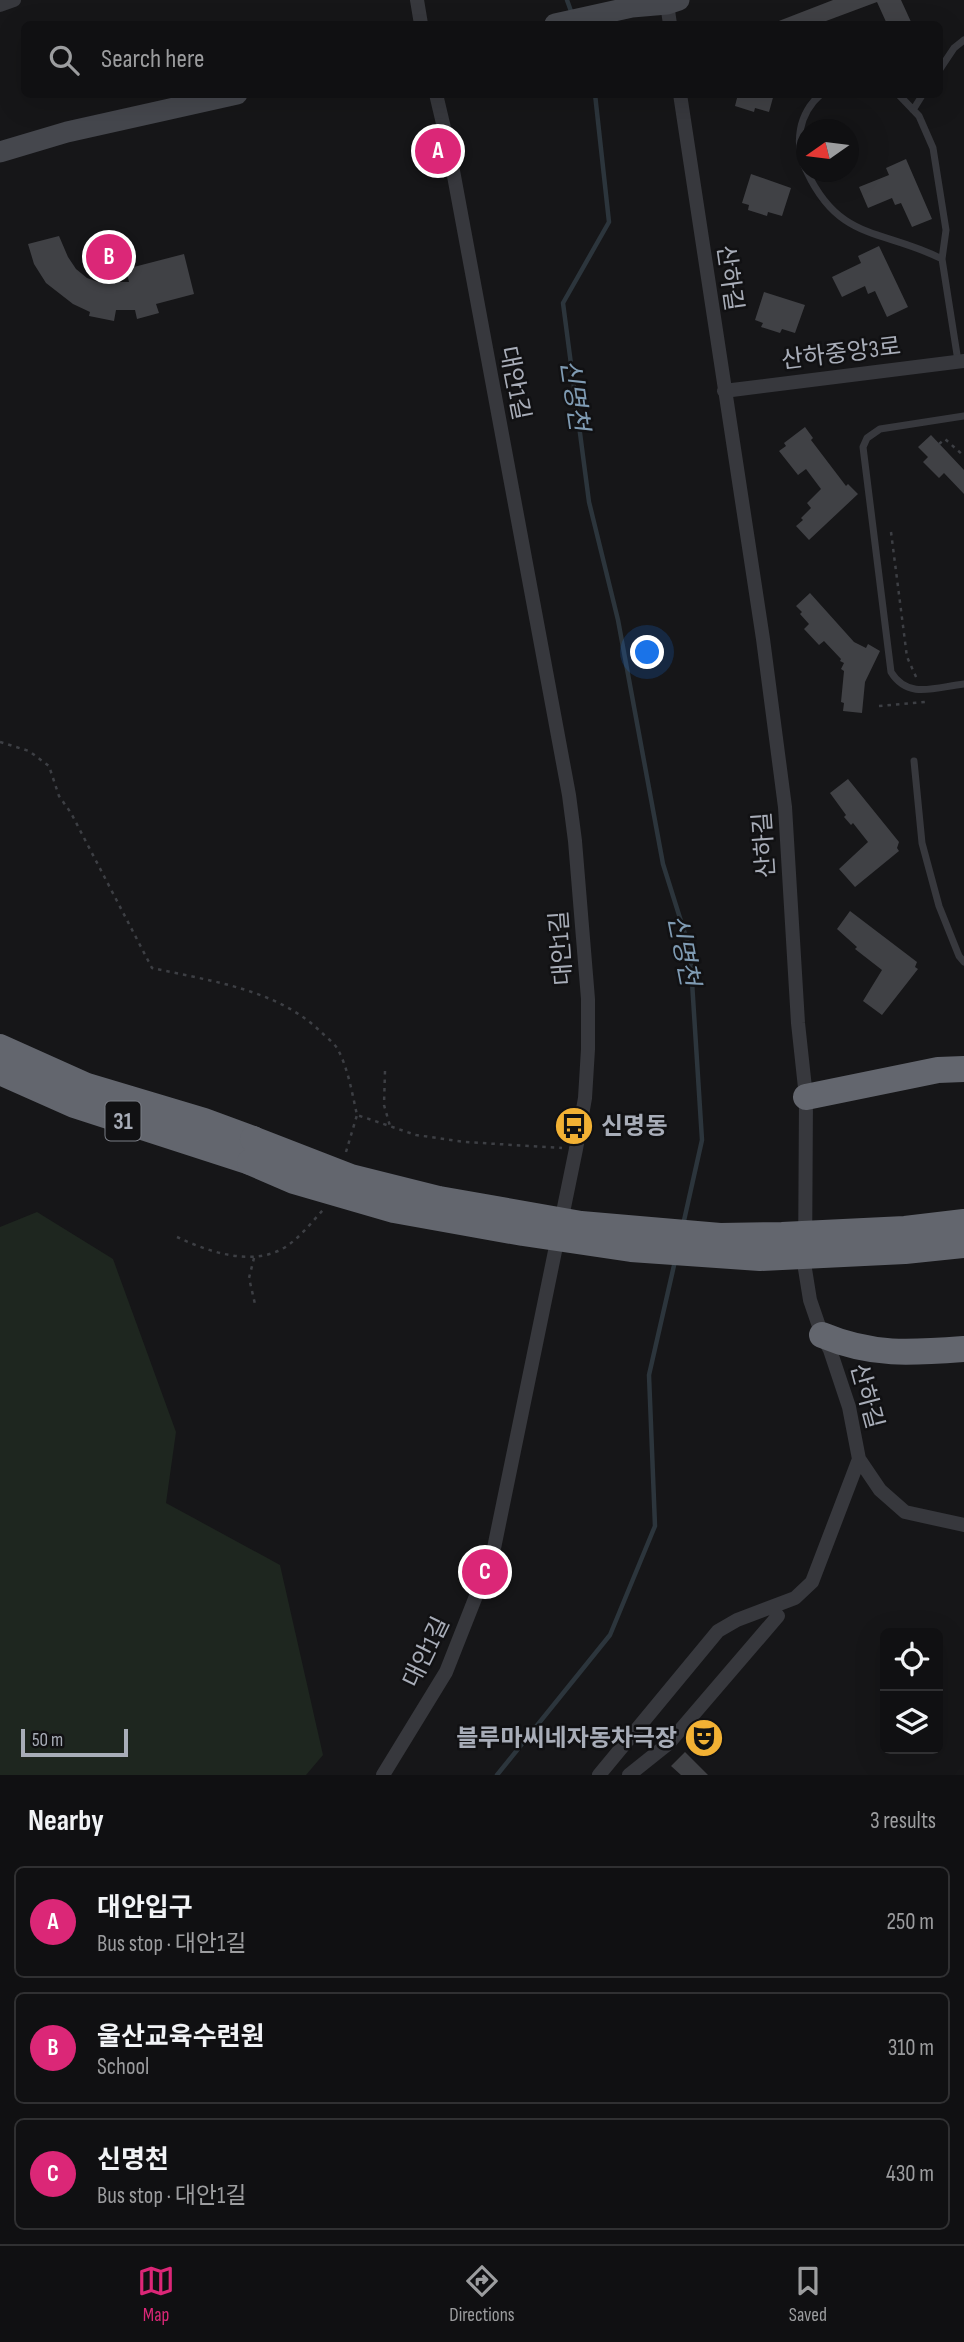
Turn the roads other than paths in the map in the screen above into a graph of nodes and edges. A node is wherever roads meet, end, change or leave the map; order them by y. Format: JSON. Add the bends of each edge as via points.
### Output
{"nodes":[{"id":1,"x":14,"y":0,"type":"edge"},
{"id":2,"x":417,"y":0,"type":"edge"},
{"id":3,"x":0,"y":5,"type":"edge"},
{"id":4,"x":672,"y":10,"type":"edge"},
{"id":5,"x":420,"y":21,"type":"edge"},
{"id":6,"x":568,"y":21,"type":"edge"},
{"id":7,"x":964,"y":40,"type":"edge"},
{"id":8,"x":943,"y":64,"type":"edge"},
{"id":9,"x":219,"y":98,"type":"edge"},
{"id":10,"x":437,"y":98,"type":"edge"},
{"id":11,"x":681,"y":98,"type":"edge"},
{"id":12,"x":816,"y":98,"type":"edge"},
{"id":13,"x":902,"y":98,"type":"edge"},
{"id":14,"x":920,"y":98,"type":"edge"},
{"id":15,"x":913,"y":110,"type":"junction"},
{"id":16,"x":804,"y":119,"type":"edge"},
{"id":17,"x":0,"y":152,"type":"edge"},
{"id":18,"x":814,"y":182,"type":"edge"},
{"id":19,"x":942,"y":259,"type":"junction"},
{"id":20,"x":961,"y":361,"type":"edge"},
{"id":21,"x":724,"y":391,"type":"junction"},
{"id":22,"x":964,"y":416,"type":"edge"},
{"id":23,"x":964,"y":684,"type":"edge"},
{"id":24,"x":914,"y":761,"type":"dead end"},
{"id":25,"x":964,"y":962,"type":"edge"},
{"id":26,"x":0,"y":1047,"type":"edge"},
{"id":27,"x":964,"y":1069,"type":"edge"},
{"id":28,"x":0,"y":1072,"type":"edge"},
{"id":29,"x":806,"y":1097,"type":"junction"},
{"id":30,"x":252,"y":1150,"type":"junction"},
{"id":31,"x":964,"y":1222,"type":"edge"},
{"id":32,"x":964,"y":1245,"type":"edge"},
{"id":33,"x":822,"y":1335,"type":"junction"},
{"id":34,"x":964,"y":1349,"type":"edge"},
{"id":35,"x":859,"y":1459,"type":"junction"},
{"id":36,"x":964,"y":1524,"type":"edge"},
{"id":37,"x":778,"y":1616,"type":"dead end"},
{"id":38,"x":383,"y":1775,"type":"edge"},
{"id":39,"x":599,"y":1775,"type":"edge"},
{"id":40,"x":629,"y":1775,"type":"edge"}],
"edges":[{"from":1,"to":3,"type":"street"},
{"from":2,"to":5,"type":"street"},
{"from":4,"to":6,"type":"main road","via":[[632,6]]},
{"from":7,"to":8,"type":"lane"},
{"from":9,"to":17,"type":"main road"},
{"from":10,"to":38,"type":"street","name":"대안1길","via":[[569,795],[588,999],[588,1049],[576,1149],[493,1553],[446,1672]]},
{"from":11,"to":21,"type":"street","name":"산하길"},
{"from":12,"to":16,"type":"lane"},
{"from":13,"to":15,"type":"lane"},
{"from":14,"to":15,"type":"lane"},
{"from":15,"to":19,"type":"lane","via":[[933,148],[946,230]]},
{"from":18,"to":19,"type":"lane","via":[[830,208],[851,225]]},
{"from":19,"to":20,"type":"lane"},
{"from":20,"to":21,"type":"street","name":"산하중앙3로"},
{"from":21,"to":29,"type":"street","name":"산하길","via":[[785,807]]},
{"from":22,"to":23,"type":"lane","via":[[880,429],[863,447],[891,672],[911,690]]},
{"from":24,"to":25,"type":"lane","via":[[922,843],[939,906]]},
{"from":26,"to":30,"type":"highway","via":[[87,1086],[204,1121]]},
{"from":27,"to":29,"type":"highway","via":[[938,1070]]},
{"from":28,"to":30,"type":"highway","number":"31","via":[[74,1105]]},
{"from":29,"to":33,"type":"street","name":"산하길","via":[[805,1269]]},
{"from":30,"to":31,"type":"highway","bridge":true,"via":[[439,1199],[581,1224],[720,1236],[905,1229]]},
{"from":30,"to":32,"type":"highway","bridge":true,"via":[[294,1181],[394,1210],[631,1250],[760,1258]]},
{"from":33,"to":34,"type":"highway","via":[[870,1350]]},
{"from":33,"to":35,"type":"street","name":"산하길","via":[[849,1407]]},
{"from":35,"to":36,"type":"street","name":"산하길","via":[[880,1490],[905,1512]]},
{"from":35,"to":39,"type":"street","via":[[812,1582],[795,1598],[737,1619],[718,1631]]},
{"from":37,"to":40,"type":"street","via":[[669,1743]]}]}
